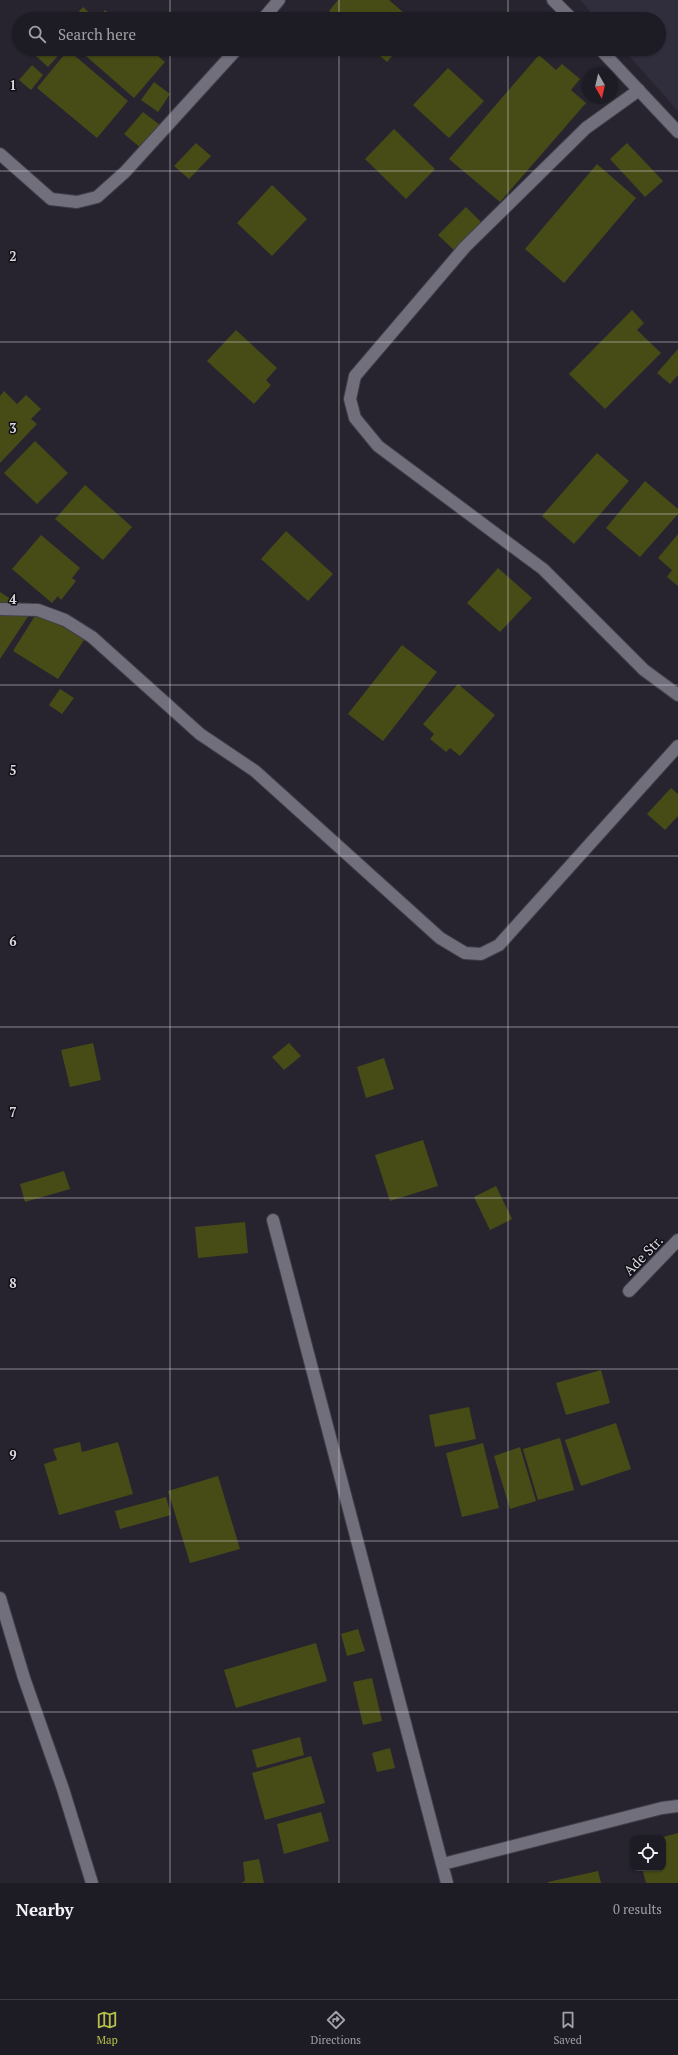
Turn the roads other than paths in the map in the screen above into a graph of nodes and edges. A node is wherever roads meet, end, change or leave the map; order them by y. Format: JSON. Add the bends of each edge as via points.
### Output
{"nodes":[{"id":1,"x":279,"y":0,"type":"edge"},
{"id":2,"x":554,"y":0,"type":"edge"},
{"id":3,"x":269,"y":12,"type":"edge"},
{"id":4,"x":565,"y":12,"type":"edge"},
{"id":5,"x":231,"y":56,"type":"edge"},
{"id":6,"x":607,"y":56,"type":"edge"},
{"id":7,"x":639,"y":90,"type":"junction"},
{"id":8,"x":678,"y":132,"type":"edge"},
{"id":9,"x":0,"y":154,"type":"edge"},
{"id":10,"x":0,"y":609,"type":"edge"},
{"id":11,"x":678,"y":695,"type":"edge"},
{"id":12,"x":678,"y":746,"type":"edge"},
{"id":13,"x":273,"y":1220,"type":"dead end"},
{"id":14,"x":678,"y":1240,"type":"edge"},
{"id":15,"x":629,"y":1291,"type":"dead end"},
{"id":16,"x":0,"y":1598,"type":"edge"},
{"id":17,"x":678,"y":1806,"type":"edge"},
{"id":18,"x":443,"y":1864,"type":"junction"},
{"id":19,"x":92,"y":1883,"type":"edge"},
{"id":20,"x":447,"y":1883,"type":"edge"}],
"edges":[{"from":1,"to":3,"type":"street"},
{"from":2,"to":4,"type":"street"},
{"from":5,"to":9,"type":"street","via":[[125,172],[97,197],[76,202],[51,199]]},
{"from":6,"to":7,"type":"street"},
{"from":7,"to":8,"type":"street"},
{"from":7,"to":11,"type":"street","via":[[586,128],[465,247],[355,376],[350,399],[355,418],[378,446],[543,569],[644,670]]},
{"from":10,"to":12,"type":"street","via":[[38,610],[65,620],[92,637],[200,734],[255,771],[440,938],[465,953],[481,954],[499,945]]},
{"from":13,"to":18,"type":"street"},
{"from":14,"to":15,"type":"street","name":"Ade Str."},
{"from":16,"to":19,"type":"street"},
{"from":17,"to":18,"type":"street"},
{"from":18,"to":20,"type":"street"}]}
